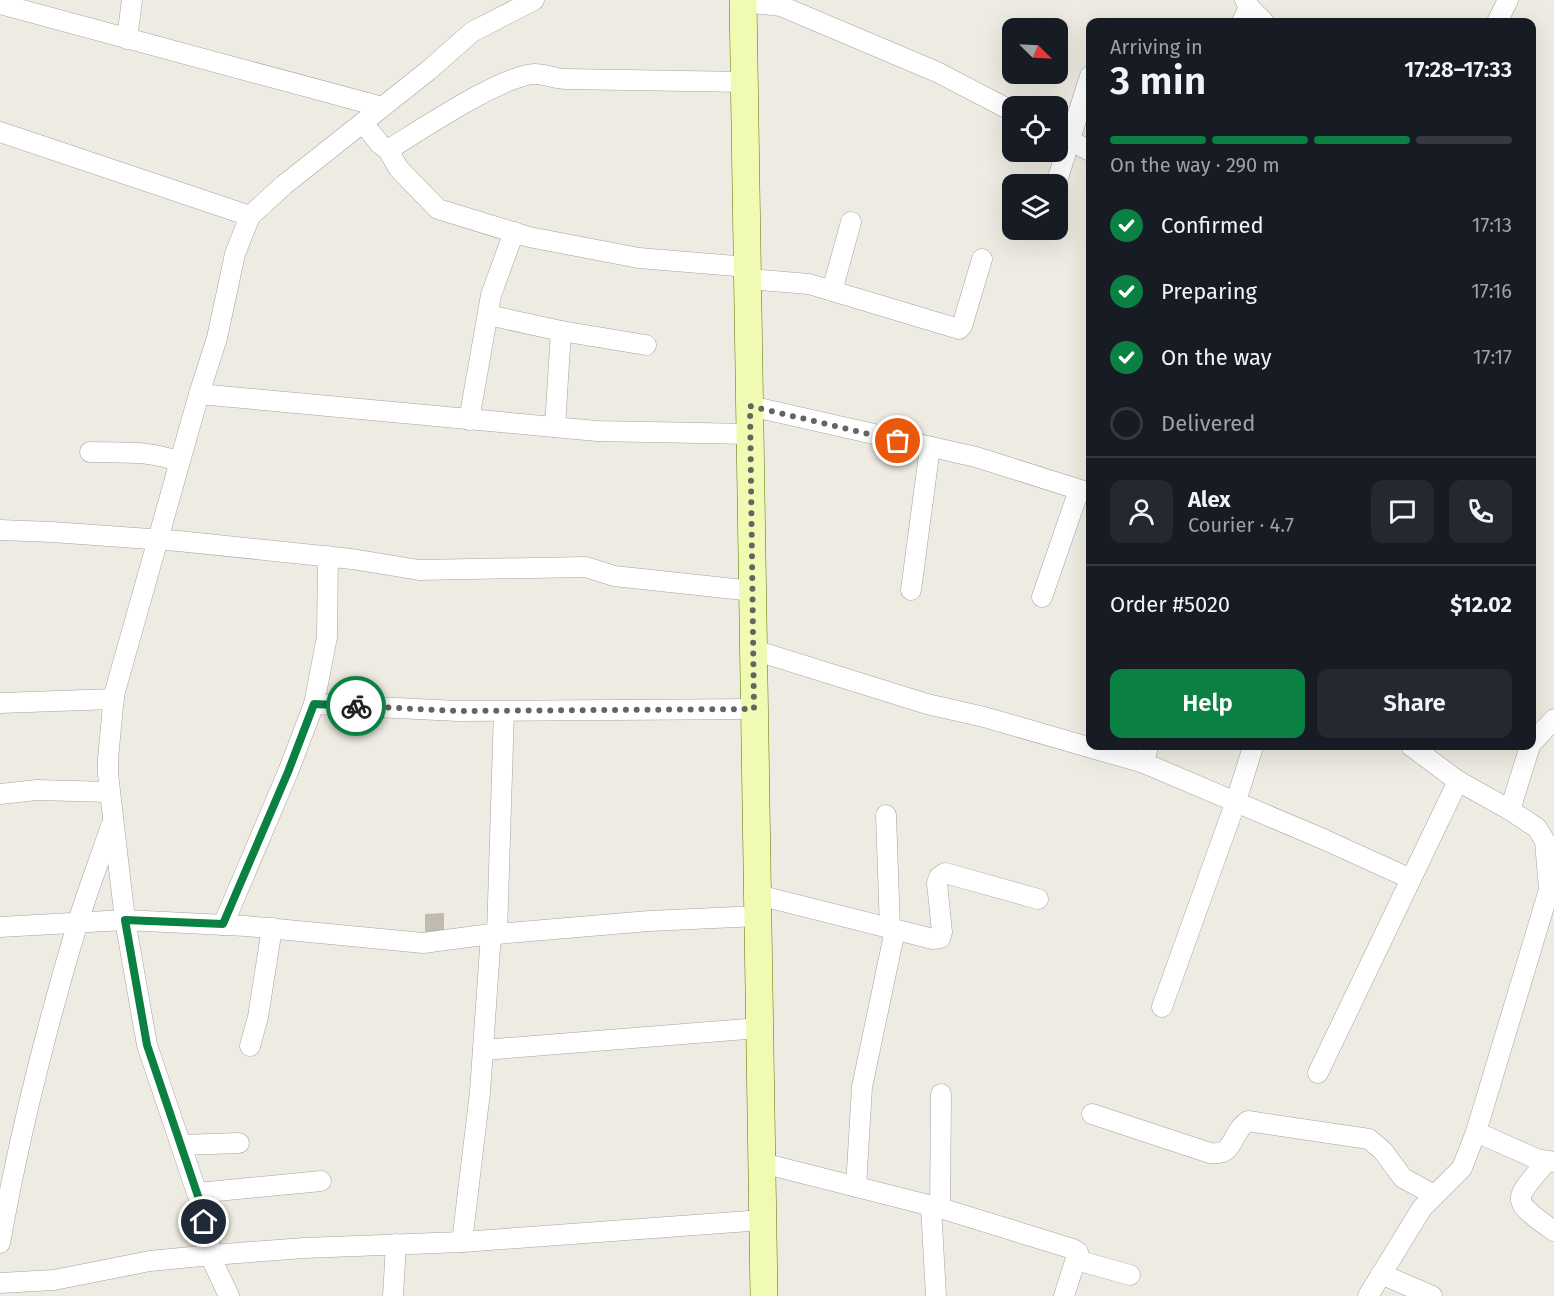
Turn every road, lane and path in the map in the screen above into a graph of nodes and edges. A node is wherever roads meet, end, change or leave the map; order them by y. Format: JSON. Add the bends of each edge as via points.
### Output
{"nodes":[{"id":1,"x":132,"y":0,"type":"edge"},
{"id":2,"x":534,"y":0,"type":"edge"},
{"id":3,"x":1508,"y":0,"type":"edge"},
{"id":4,"x":743,"y":1,"type":"edge"},
{"id":5,"x":0,"y":4,"type":"edge"},
{"id":6,"x":1499,"y":18,"type":"edge"},
{"id":7,"x":126,"y":39,"type":"junction"},
{"id":8,"x":745,"y":82,"type":"junction"},
{"id":9,"x":1086,"y":85,"type":"edge"},
{"id":10,"x":1002,"y":106,"type":"edge"},
{"id":11,"x":382,"y":107,"type":"junction"},
{"id":12,"x":364,"y":125,"type":"junction"},
{"id":13,"x":1068,"y":128,"type":"edge"},
{"id":14,"x":0,"y":132,"type":"edge"},
{"id":15,"x":1068,"y":139,"type":"edge"},
{"id":16,"x":384,"y":147,"type":"junction"},
{"id":17,"x":1086,"y":149,"type":"edge"},
{"id":18,"x":250,"y":216,"type":"junction"},
{"id":19,"x":852,"y":222,"type":"dead end"},
{"id":20,"x":514,"y":232,"type":"junction"},
{"id":21,"x":982,"y":259,"type":"dead end"},
{"id":22,"x":748,"y":273,"type":"junction"},
{"id":23,"x":832,"y":291,"type":"junction"},
{"id":24,"x":488,"y":315,"type":"junction"},
{"id":25,"x":561,"y":331,"type":"junction"},
{"id":26,"x":646,"y":345,"type":"dead end"},
{"id":27,"x":198,"y":394,"type":"junction"},
{"id":28,"x":750,"y":406,"type":"junction"},
{"id":29,"x":469,"y":420,"type":"junction"},
{"id":30,"x":555,"y":427,"type":"junction"},
{"id":31,"x":750,"y":434,"type":"junction"},
{"id":32,"x":930,"y":447,"type":"junction"},
{"id":33,"x":90,"y":452,"type":"dead end"},
{"id":34,"x":179,"y":462,"type":"junction"},
{"id":35,"x":1085,"y":491,"type":"edge"},
{"id":36,"x":0,"y":530,"type":"edge"},
{"id":37,"x":157,"y":540,"type":"junction"},
{"id":38,"x":328,"y":556,"type":"junction"},
{"id":39,"x":911,"y":590,"type":"dead end"},
{"id":40,"x":753,"y":591,"type":"junction"},
{"id":41,"x":1042,"y":597,"type":"dead end"},
{"id":42,"x":754,"y":650,"type":"junction"},
{"id":43,"x":114,"y":699,"type":"junction"},
{"id":44,"x":0,"y":703,"type":"edge"},
{"id":45,"x":314,"y":704,"type":"junction"},
{"id":46,"x":754,"y":709,"type":"junction"},
{"id":47,"x":504,"y":711,"type":"junction"},
{"id":48,"x":1554,"y":719,"type":"edge"},
{"id":49,"x":1536,"y":739,"type":"edge"},
{"id":50,"x":1086,"y":740,"type":"edge"},
{"id":51,"x":1128,"y":750,"type":"edge"},
{"id":52,"x":1252,"y":750,"type":"dead end"},
{"id":53,"x":1416,"y":750,"type":"edge"},
{"id":54,"x":1529,"y":750,"type":"edge"},
{"id":55,"x":1146,"y":754,"type":"edge"},
{"id":56,"x":1458,"y":781,"type":"junction"},
{"id":57,"x":110,"y":792,"type":"junction"},
{"id":58,"x":0,"y":794,"type":"edge"},
{"id":59,"x":1236,"y":801,"type":"junction"},
{"id":60,"x":1510,"y":810,"type":"junction"},
{"id":61,"x":886,"y":815,"type":"dead end"},
{"id":62,"x":113,"y":822,"type":"junction"},
{"id":63,"x":1545,"y":828,"type":"edge"},
{"id":64,"x":1411,"y":879,"type":"junction"},
{"id":65,"x":1038,"y":899,"type":"dead end"},
{"id":66,"x":758,"y":906,"type":"junction"},
{"id":67,"x":125,"y":920,"type":"junction"},
{"id":68,"x":78,"y":924,"type":"junction"},
{"id":69,"x":223,"y":924,"type":"junction"},
{"id":70,"x":0,"y":927,"type":"edge"},
{"id":71,"x":272,"y":928,"type":"junction"},
{"id":72,"x":892,"y":930,"type":"junction"},
{"id":73,"x":494,"y":934,"type":"junction"},
{"id":74,"x":1162,"y":1007,"type":"dead end"},
{"id":75,"x":759,"y":1028,"type":"junction"},
{"id":76,"x":250,"y":1046,"type":"dead end"},
{"id":77,"x":483,"y":1050,"type":"junction"},
{"id":78,"x":1318,"y":1073,"type":"dead end"},
{"id":79,"x":941,"y":1094,"type":"dead end"},
{"id":80,"x":1092,"y":1114,"type":"dead end"},
{"id":81,"x":1476,"y":1132,"type":"junction"},
{"id":82,"x":239,"y":1143,"type":"dead end"},
{"id":83,"x":0,"y":1144,"type":"edge"},
{"id":84,"x":20,"y":1144,"type":"junction"},
{"id":85,"x":181,"y":1145,"type":"junction"},
{"id":86,"x":1551,"y":1162,"type":"edge"},
{"id":87,"x":762,"y":1163,"type":"junction"},
{"id":88,"x":321,"y":1181,"type":"dead end"},
{"id":89,"x":856,"y":1187,"type":"junction"},
{"id":90,"x":197,"y":1193,"type":"junction"},
{"id":91,"x":1434,"y":1195,"type":"junction"},
{"id":92,"x":936,"y":1207,"type":"junction"},
{"id":93,"x":763,"y":1220,"type":"junction"},
{"id":94,"x":1554,"y":1231,"type":"edge"},
{"id":95,"x":462,"y":1242,"type":"junction"},
{"id":96,"x":0,"y":1243,"type":"edge"},
{"id":97,"x":396,"y":1244,"type":"junction"},
{"id":98,"x":212,"y":1255,"type":"junction"},
{"id":99,"x":1076,"y":1260,"type":"junction"},
{"id":100,"x":1381,"y":1274,"type":"junction"},
{"id":101,"x":1130,"y":1275,"type":"dead end"},
{"id":102,"x":0,"y":1283,"type":"edge"},
{"id":103,"x":229,"y":1296,"type":"edge"},
{"id":104,"x":393,"y":1296,"type":"edge"},
{"id":105,"x":764,"y":1296,"type":"edge"},
{"id":106,"x":936,"y":1296,"type":"edge"},
{"id":107,"x":1064,"y":1296,"type":"edge"},
{"id":108,"x":1368,"y":1296,"type":"edge"},
{"id":109,"x":1432,"y":1296,"type":"edge"}],
"edges":[{"from":1,"to":7,"type":"street"},
{"from":2,"to":11,"type":"street","via":[[472,32]]},
{"from":3,"to":6,"type":"street"},
{"from":4,"to":8,"type":"main road"},
{"from":4,"to":10,"type":"street","via":[[781,6],[937,72]]},
{"from":5,"to":7,"type":"street"},
{"from":7,"to":11,"type":"street"},
{"from":8,"to":16,"type":"street","via":[[566,80],[536,74],[518,77]]},
{"from":8,"to":22,"type":"main road"},
{"from":9,"to":13,"type":"street"},
{"from":11,"to":12,"type":"street"},
{"from":12,"to":16,"type":"street"},
{"from":12,"to":18,"type":"street","via":[[284,185]]},
{"from":14,"to":18,"type":"street"},
{"from":15,"to":17,"type":"street"},
{"from":16,"to":20,"type":"street","via":[[438,209]]},
{"from":18,"to":27,"type":"street","via":[[235,255]]},
{"from":19,"to":23,"type":"street"},
{"from":20,"to":22,"type":"street","via":[[639,258]]},
{"from":20,"to":24,"type":"street","via":[[491,295]]},
{"from":21,"to":23,"type":"street","via":[[959,329]]},
{"from":22,"to":23,"type":"street"},
{"from":22,"to":28,"type":"main road"},
{"from":24,"to":25,"type":"street"},
{"from":24,"to":29,"type":"street"},
{"from":25,"to":26,"type":"street"},
{"from":25,"to":30,"type":"street"},
{"from":27,"to":29,"type":"street"},
{"from":27,"to":34,"type":"street"},
{"from":28,"to":31,"type":"main road"},
{"from":28,"to":32,"type":"street"},
{"from":29,"to":30,"type":"street"},
{"from":30,"to":31,"type":"street"},
{"from":31,"to":40,"type":"main road"},
{"from":32,"to":35,"type":"street"},
{"from":32,"to":39,"type":"street"},
{"from":33,"to":34,"type":"street","via":[[144,453]]},
{"from":34,"to":37,"type":"street"},
{"from":35,"to":41,"type":"street"},
{"from":36,"to":37,"type":"street"},
{"from":37,"to":38,"type":"street"},
{"from":37,"to":43,"type":"street"},
{"from":38,"to":40,"type":"street","via":[[419,570],[586,567],[614,576]]},
{"from":38,"to":45,"type":"street","via":[[327,637]]},
{"from":40,"to":42,"type":"main road"},
{"from":42,"to":46,"type":"main road"},
{"from":42,"to":50,"type":"street","via":[[927,704]]},
{"from":43,"to":44,"type":"street"},
{"from":43,"to":57,"type":"street","via":[[108,759]]},
{"from":45,"to":47,"type":"street"},
{"from":45,"to":69,"type":"street"},
{"from":46,"to":47,"type":"street"},
{"from":46,"to":66,"type":"main road"},
{"from":47,"to":73,"type":"street"},
{"from":48,"to":49,"type":"street"},
{"from":51,"to":55,"type":"street"},
{"from":52,"to":59,"type":"street"},
{"from":53,"to":56,"type":"street"},
{"from":54,"to":60,"type":"street"},
{"from":55,"to":59,"type":"street"},
{"from":56,"to":60,"type":"street"},
{"from":56,"to":64,"type":"street"},
{"from":57,"to":58,"type":"street","via":[[37,790]]},
{"from":57,"to":62,"type":"street"},
{"from":59,"to":64,"type":"street"},
{"from":59,"to":74,"type":"street"},
{"from":60,"to":63,"type":"street"},
{"from":61,"to":72,"type":"street"},
{"from":62,"to":67,"type":"street"},
{"from":62,"to":68,"type":"street"},
{"from":63,"to":81,"type":"street","via":[[1548,890]]},
{"from":64,"to":78,"type":"street"},
{"from":65,"to":72,"type":"street","via":[[945,873],[938,883],[940,938]]},
{"from":66,"to":72,"type":"street"},
{"from":66,"to":73,"type":"street","via":[[649,921]]},
{"from":66,"to":75,"type":"main road"},
{"from":67,"to":68,"type":"street"},
{"from":67,"to":69,"type":"street"},
{"from":67,"to":85,"type":"street","via":[[147,1045]]},
{"from":68,"to":70,"type":"street"},
{"from":68,"to":84,"type":"street"},
{"from":69,"to":71,"type":"street"},
{"from":71,"to":73,"type":"street","via":[[423,943]]},
{"from":71,"to":76,"type":"street"},
{"from":72,"to":89,"type":"street","via":[[862,1087]]},
{"from":73,"to":77,"type":"street"},
{"from":75,"to":77,"type":"street"},
{"from":75,"to":87,"type":"main road"},
{"from":77,"to":95,"type":"street"},
{"from":79,"to":92,"type":"street"},
{"from":80,"to":91,"type":"street","via":[[1219,1154],[1227,1150],[1248,1121],[1369,1139],[1402,1178]]},
{"from":81,"to":86,"type":"street"},
{"from":81,"to":91,"type":"street","via":[[1462,1168]]},
{"from":82,"to":85,"type":"street"},
{"from":83,"to":84,"type":"street"},
{"from":84,"to":96,"type":"street"},
{"from":85,"to":90,"type":"street"},
{"from":86,"to":94,"type":"street","via":[[1522,1190],[1520,1198],[1529,1213]]},
{"from":87,"to":89,"type":"street"},
{"from":87,"to":93,"type":"main road"},
{"from":88,"to":90,"type":"street"},
{"from":89,"to":92,"type":"street"},
{"from":90,"to":98,"type":"street"},
{"from":91,"to":100,"type":"street"},
{"from":92,"to":99,"type":"street","via":[[1073,1249],[1078,1252]]},
{"from":92,"to":106,"type":"street"},
{"from":93,"to":95,"type":"street"},
{"from":93,"to":105,"type":"main road"},
{"from":95,"to":97,"type":"street"},
{"from":97,"to":98,"type":"street"},
{"from":97,"to":104,"type":"street"},
{"from":98,"to":102,"type":"street","via":[[150,1261],[54,1280]]},
{"from":98,"to":103,"type":"street"},
{"from":99,"to":101,"type":"street"},
{"from":99,"to":107,"type":"street"},
{"from":100,"to":108,"type":"street"},
{"from":100,"to":109,"type":"street"}]}
